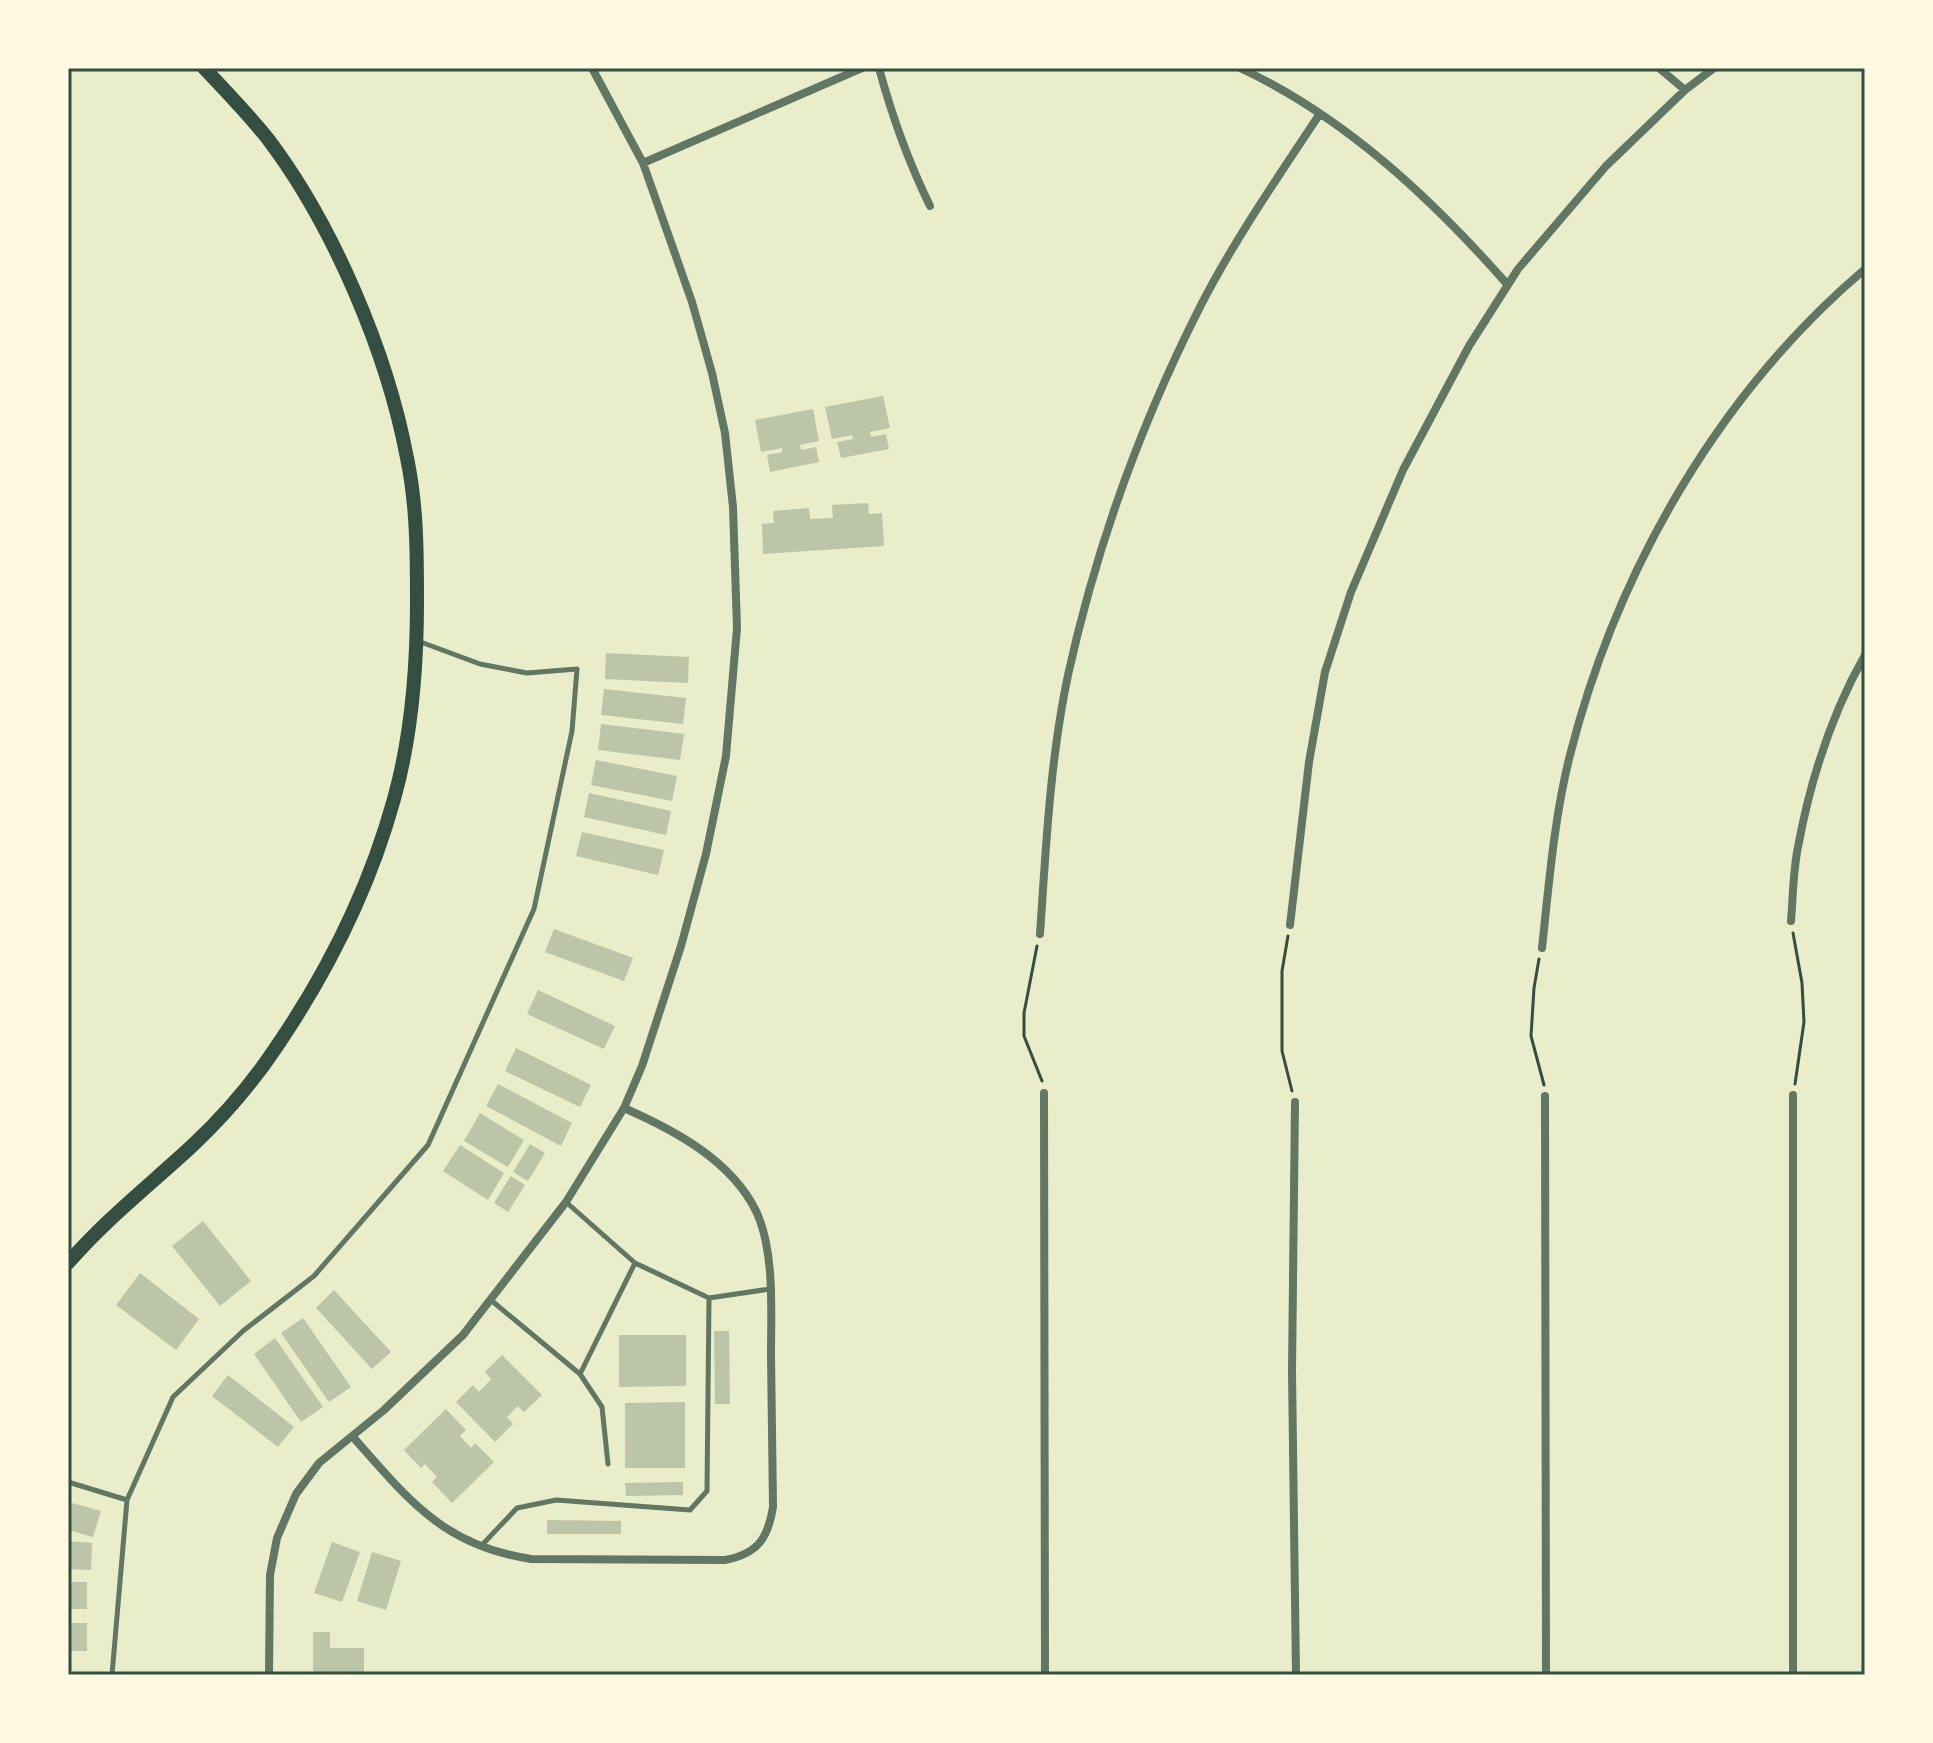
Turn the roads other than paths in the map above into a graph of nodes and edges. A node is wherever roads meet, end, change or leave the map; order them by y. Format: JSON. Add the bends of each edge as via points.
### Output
{"nodes":[{"id":1,"x":204,"y":68,"type":"edge"},
{"id":2,"x":592,"y":68,"type":"edge"},
{"id":3,"x":862,"y":68,"type":"edge"},
{"id":4,"x":879,"y":68,"type":"edge"},
{"id":5,"x":1240,"y":68,"type":"edge"},
{"id":6,"x":1659,"y":68,"type":"edge"},
{"id":7,"x":1714,"y":68,"type":"edge"},
{"id":8,"x":1685,"y":90,"type":"junction"},
{"id":9,"x":1319,"y":115,"type":"junction"},
{"id":10,"x":643,"y":163,"type":"junction"},
{"id":11,"x":930,"y":206,"type":"dead end"},
{"id":12,"x":1865,"y":269,"type":"edge"},
{"id":13,"x":1507,"y":284,"type":"junction"},
{"id":14,"x":417,"y":641,"type":"junction"},
{"id":15,"x":1865,"y":655,"type":"edge"},
{"id":16,"x":1791,"y":921,"type":"road end"},
{"id":17,"x":1290,"y":925,"type":"road end"},
{"id":18,"x":1040,"y":934,"type":"road end"},
{"id":19,"x":1542,"y":948,"type":"road end"},
{"id":20,"x":1044,"y":1093,"type":"road end"},
{"id":21,"x":1793,"y":1095,"type":"road end"},
{"id":22,"x":1545,"y":1096,"type":"road end"},
{"id":23,"x":1295,"y":1102,"type":"road end"},
{"id":24,"x":624,"y":1108,"type":"junction"},
{"id":25,"x":566,"y":1202,"type":"junction"},
{"id":26,"x":68,"y":1263,"type":"edge"},
{"id":27,"x":635,"y":1263,"type":"junction"},
{"id":28,"x":770,"y":1289,"type":"junction"},
{"id":29,"x":709,"y":1298,"type":"junction"},
{"id":30,"x":492,"y":1301,"type":"junction"},
{"id":31,"x":580,"y":1374,"type":"junction"},
{"id":32,"x":353,"y":1437,"type":"junction"},
{"id":33,"x":608,"y":1464,"type":"dead end"},
{"id":34,"x":68,"y":1482,"type":"edge"},
{"id":35,"x":127,"y":1500,"type":"junction"},
{"id":36,"x":480,"y":1546,"type":"junction"},
{"id":37,"x":112,"y":1675,"type":"edge"},
{"id":38,"x":269,"y":1675,"type":"edge"},
{"id":39,"x":1045,"y":1675,"type":"edge"},
{"id":40,"x":1296,"y":1675,"type":"edge"},
{"id":41,"x":1546,"y":1675,"type":"edge"},
{"id":42,"x":1793,"y":1675,"type":"edge"}],
"edges":[{"from":1,"to":14,"type":"main road","via":[[244,109],[301,188],[367,325],[408,461],[417,540]]},
{"from":2,"to":10,"type":"street"},
{"from":3,"to":10,"type":"street"},
{"from":4,"to":11,"type":"street"},
{"from":5,"to":9,"type":"street"},
{"from":6,"to":8,"type":"street"},
{"from":7,"to":8,"type":"street"},
{"from":8,"to":13,"type":"street","via":[[1606,166]]},
{"from":9,"to":13,"type":"street","via":[[1382,159],[1456,226]]},
{"from":9,"to":18,"type":"street","via":[[1201,304],[1118,501],[1065,691],[1052,768]]},
{"from":10,"to":24,"type":"street","via":[[692,302],[725,433],[737,628],[726,756],[706,854],[642,1066]]},
{"from":12,"to":19,"type":"street","via":[[1769,366],[1717,434],[1633,577],[1604,647],[1569,759]]},
{"from":13,"to":17,"type":"street","via":[[1403,470],[1351,592],[1325,672]]},
{"from":14,"to":26,"type":"main road","via":[[409,727],[395,796],[356,906],[314,987],[231,1106]]},
{"from":14,"to":35,"type":"lane","via":[[480,664],[527,673],[577,669],[572,731],[534,909],[428,1145],[314,1276],[243,1331],[173,1397]]},
{"from":15,"to":16,"type":"street","via":[[1834,721],[1809,799],[1797,851]]},
{"from":20,"to":39,"type":"street"},
{"from":21,"to":42,"type":"street"},
{"from":22,"to":41,"type":"street"},
{"from":23,"to":40,"type":"street"},
{"from":24,"to":25,"type":"street"},
{"from":24,"to":28,"type":"street","via":[[695,1145],[737,1182],[756,1210],[766,1240]]},
{"from":25,"to":27,"type":"lane"},
{"from":25,"to":30,"type":"street"},
{"from":27,"to":29,"type":"lane"},
{"from":27,"to":31,"type":"lane"},
{"from":28,"to":29,"type":"lane"},
{"from":28,"to":36,"type":"street","via":[[773,1507],[764,1539],[750,1552],[725,1560],[531,1559]]},
{"from":29,"to":36,"type":"lane","via":[[707,1491],[690,1510],[556,1500],[517,1508]]},
{"from":30,"to":31,"type":"lane"},
{"from":30,"to":32,"type":"street","via":[[463,1335]]},
{"from":31,"to":33,"type":"lane","via":[[602,1407]]},
{"from":32,"to":36,"type":"street","via":[[413,1505]]},
{"from":32,"to":38,"type":"street","via":[[319,1463],[296,1494],[277,1538],[270,1575]]},
{"from":34,"to":35,"type":"lane"},
{"from":35,"to":37,"type":"lane"}]}
